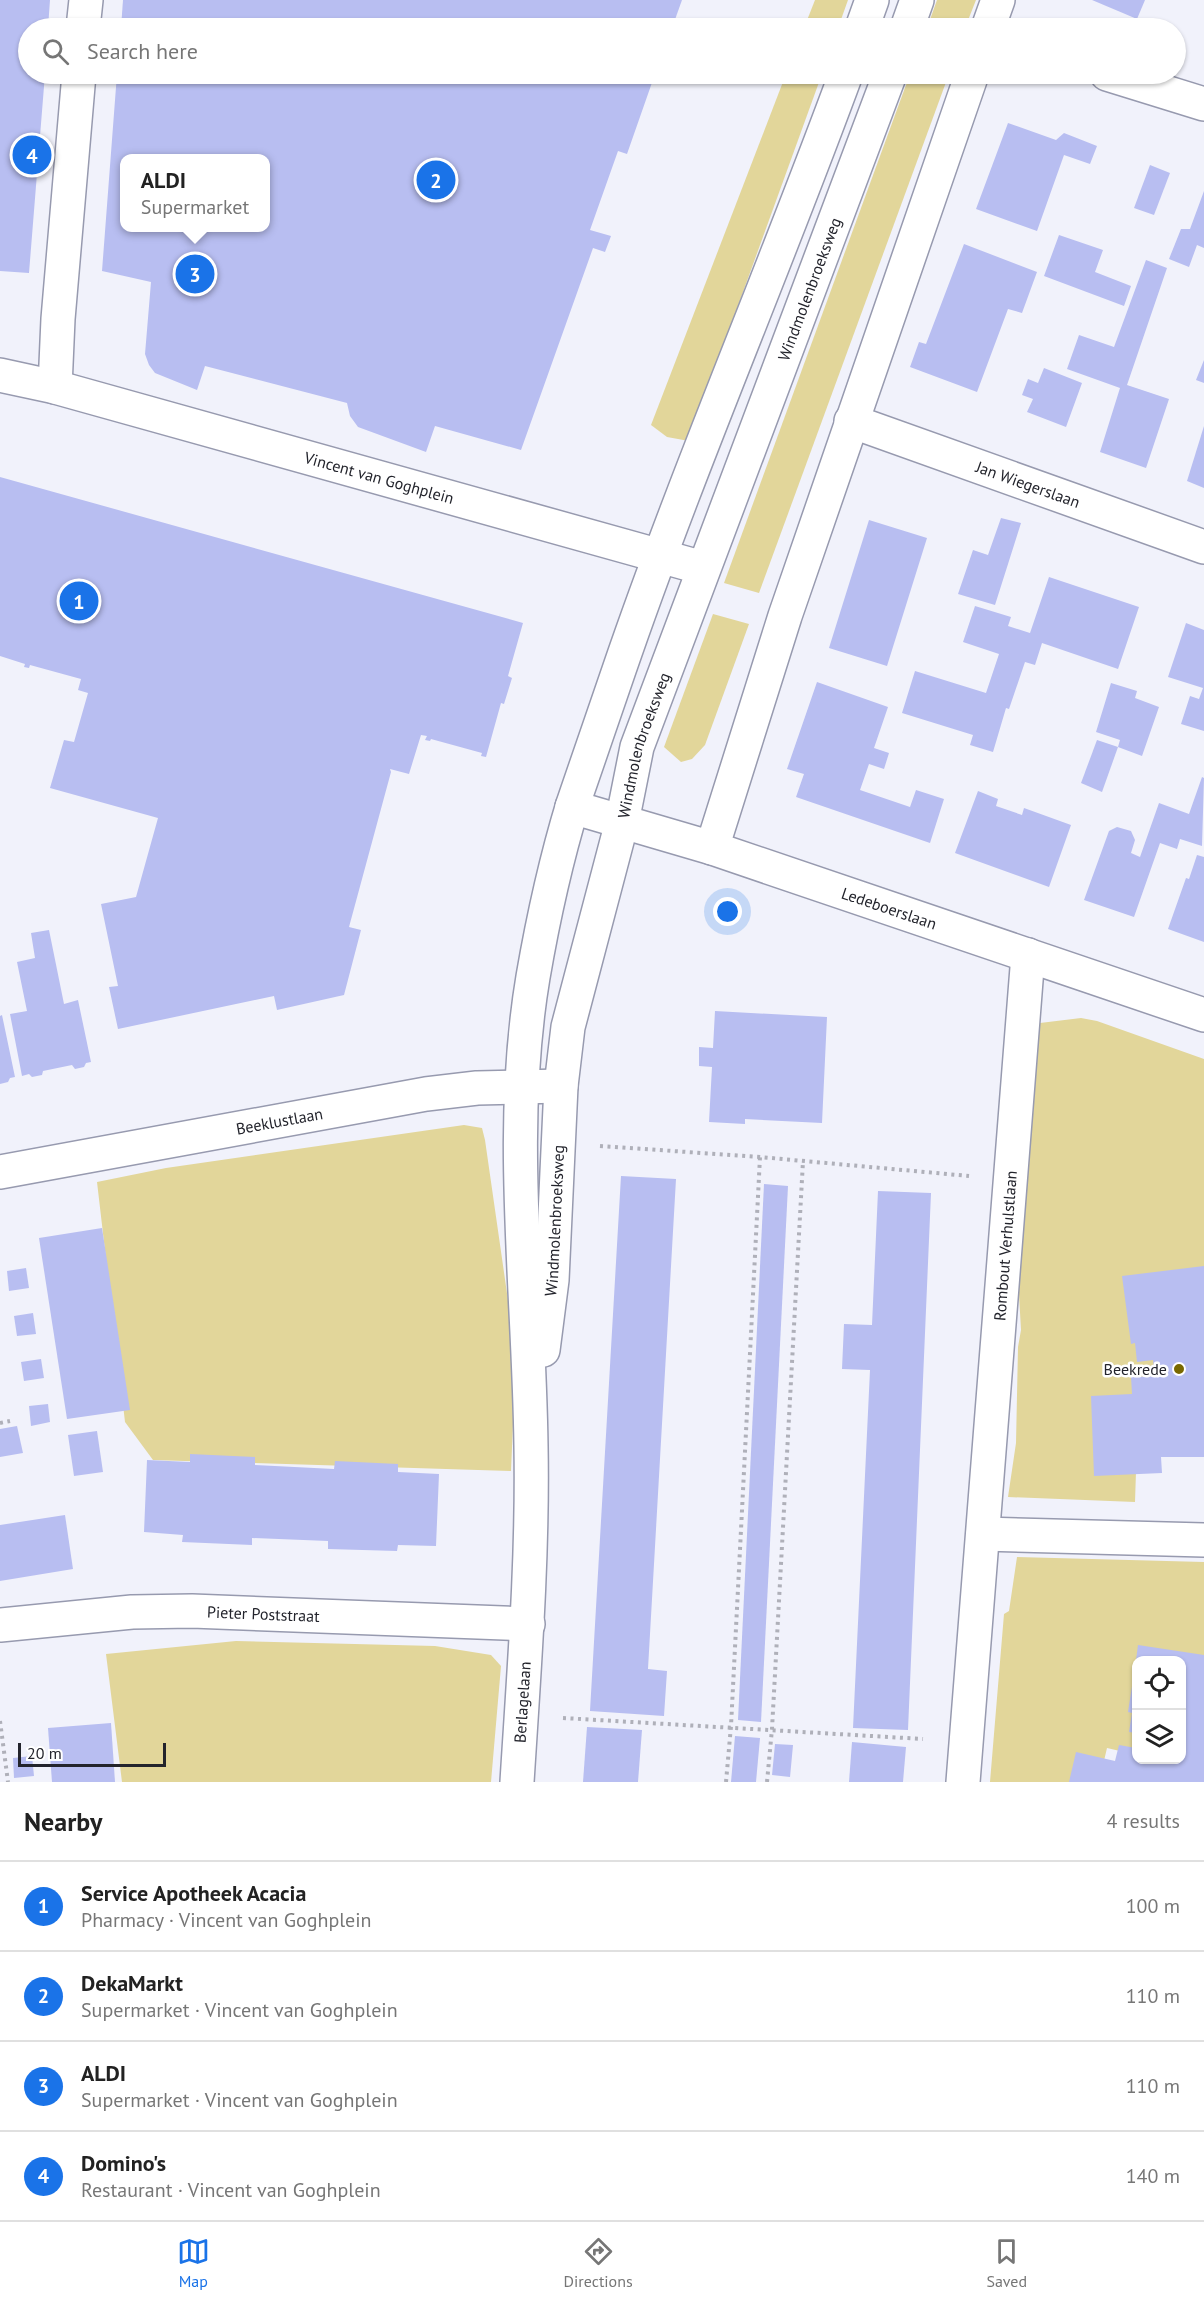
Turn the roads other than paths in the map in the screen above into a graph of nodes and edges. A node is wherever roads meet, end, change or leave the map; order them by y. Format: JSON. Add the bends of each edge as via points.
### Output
{"nodes":[{"id":1,"x":86,"y":0,"type":"edge"},
{"id":2,"x":872,"y":0,"type":"edge"},
{"id":3,"x":917,"y":0,"type":"edge"},
{"id":4,"x":998,"y":0,"type":"edge"},
{"id":5,"x":84,"y":18,"type":"edge"},
{"id":6,"x":866,"y":18,"type":"edge"},
{"id":7,"x":911,"y":18,"type":"edge"},
{"id":8,"x":992,"y":18,"type":"edge"},
{"id":9,"x":78,"y":84,"type":"edge"},
{"id":10,"x":842,"y":84,"type":"edge"},
{"id":11,"x":886,"y":84,"type":"edge"},
{"id":12,"x":969,"y":84,"type":"edge"},
{"id":13,"x":1139,"y":84,"type":"edge"},
{"id":14,"x":1204,"y":104,"type":"edge"},
{"id":15,"x":0,"y":375,"type":"edge"},
{"id":16,"x":55,"y":387,"type":"junction"},
{"id":17,"x":851,"y":421,"type":"junction"},
{"id":18,"x":1204,"y":547,"type":"edge"},
{"id":19,"x":658,"y":555,"type":"junction"},
{"id":20,"x":703,"y":568,"type":"junction"},
{"id":21,"x":572,"y":807,"type":"junction"},
{"id":22,"x":622,"y":822,"type":"junction"},
{"id":23,"x":712,"y":848,"type":"junction"},
{"id":24,"x":1028,"y":955,"type":"junction"},
{"id":25,"x":1204,"y":1015,"type":"edge"},
{"id":26,"x":561,"y":1086,"type":"junction"},
{"id":27,"x":520,"y":1087,"type":"junction"},
{"id":28,"x":0,"y":1173,"type":"edge"},
{"id":29,"x":531,"y":1447,"type":"junction"},
{"id":30,"x":983,"y":1534,"type":"junction"},
{"id":31,"x":1204,"y":1540,"type":"edge"},
{"id":32,"x":528,"y":1624,"type":"junction"},
{"id":33,"x":0,"y":1625,"type":"edge"},
{"id":34,"x":517,"y":1782,"type":"edge"},
{"id":35,"x":963,"y":1782,"type":"edge"}],
"edges":[{"from":1,"to":5,"type":"street"},
{"from":2,"to":6,"type":"street"},
{"from":3,"to":7,"type":"street"},
{"from":4,"to":8,"type":"street"},
{"from":9,"to":16,"type":"street"},
{"from":10,"to":19,"type":"street","name":"Windmolenbroeksweg"},
{"from":11,"to":20,"type":"street","name":"Windmolenbroeksweg"},
{"from":12,"to":17,"type":"street"},
{"from":13,"to":14,"type":"street"},
{"from":15,"to":16,"type":"street","name":"Vincent van Goghplein"},
{"from":16,"to":19,"type":"street","name":"Vincent van Goghplein"},
{"from":17,"to":18,"type":"street","name":"Jan Wiegerslaan"},
{"from":17,"to":23,"type":"street"},
{"from":19,"to":20,"type":"street","name":"Vincent van Goghplein"},
{"from":19,"to":21,"type":"street","name":"Windmolenbroeksweg"},
{"from":20,"to":22,"type":"street","name":"Windmolenbroeksweg","via":[[637,747]]},
{"from":21,"to":22,"type":"street","name":"Ledeboerslaan"},
{"from":21,"to":27,"type":"street","name":"Windmolenbroeksweg","via":[[548,899],[533,979]]},
{"from":22,"to":23,"type":"street","name":"Ledeboerslaan"},
{"from":22,"to":26,"type":"street","name":"Windmolenbroeksweg","via":[[568,1027]]},
{"from":23,"to":24,"type":"street","name":"Ledeboerslaan"},
{"from":24,"to":25,"type":"street","name":"Ledeboerslaan"},
{"from":24,"to":30,"type":"street","name":"Rombout Verhulstlaan"},
{"from":26,"to":27,"type":"street","name":"Beeklustlaan"},
{"from":26,"to":29,"type":"street","name":"Windmolenbroeksweg","via":[[552,1280]]},
{"from":27,"to":28,"type":"street","name":"Beeklustlaan","via":[[426,1094]]},
{"from":27,"to":29,"type":"street","name":"Windmolenbroeksweg"},
{"from":29,"to":32,"type":"street","name":"Windmolenbroeksweg"},
{"from":30,"to":31,"type":"street"},
{"from":30,"to":35,"type":"street","name":"Rombout Verhulstlaan"},
{"from":32,"to":33,"type":"street","name":"Pieter Poststraat","via":[[192,1611],[132,1612]]},
{"from":32,"to":34,"type":"street","name":"Berlagelaan"}]}
